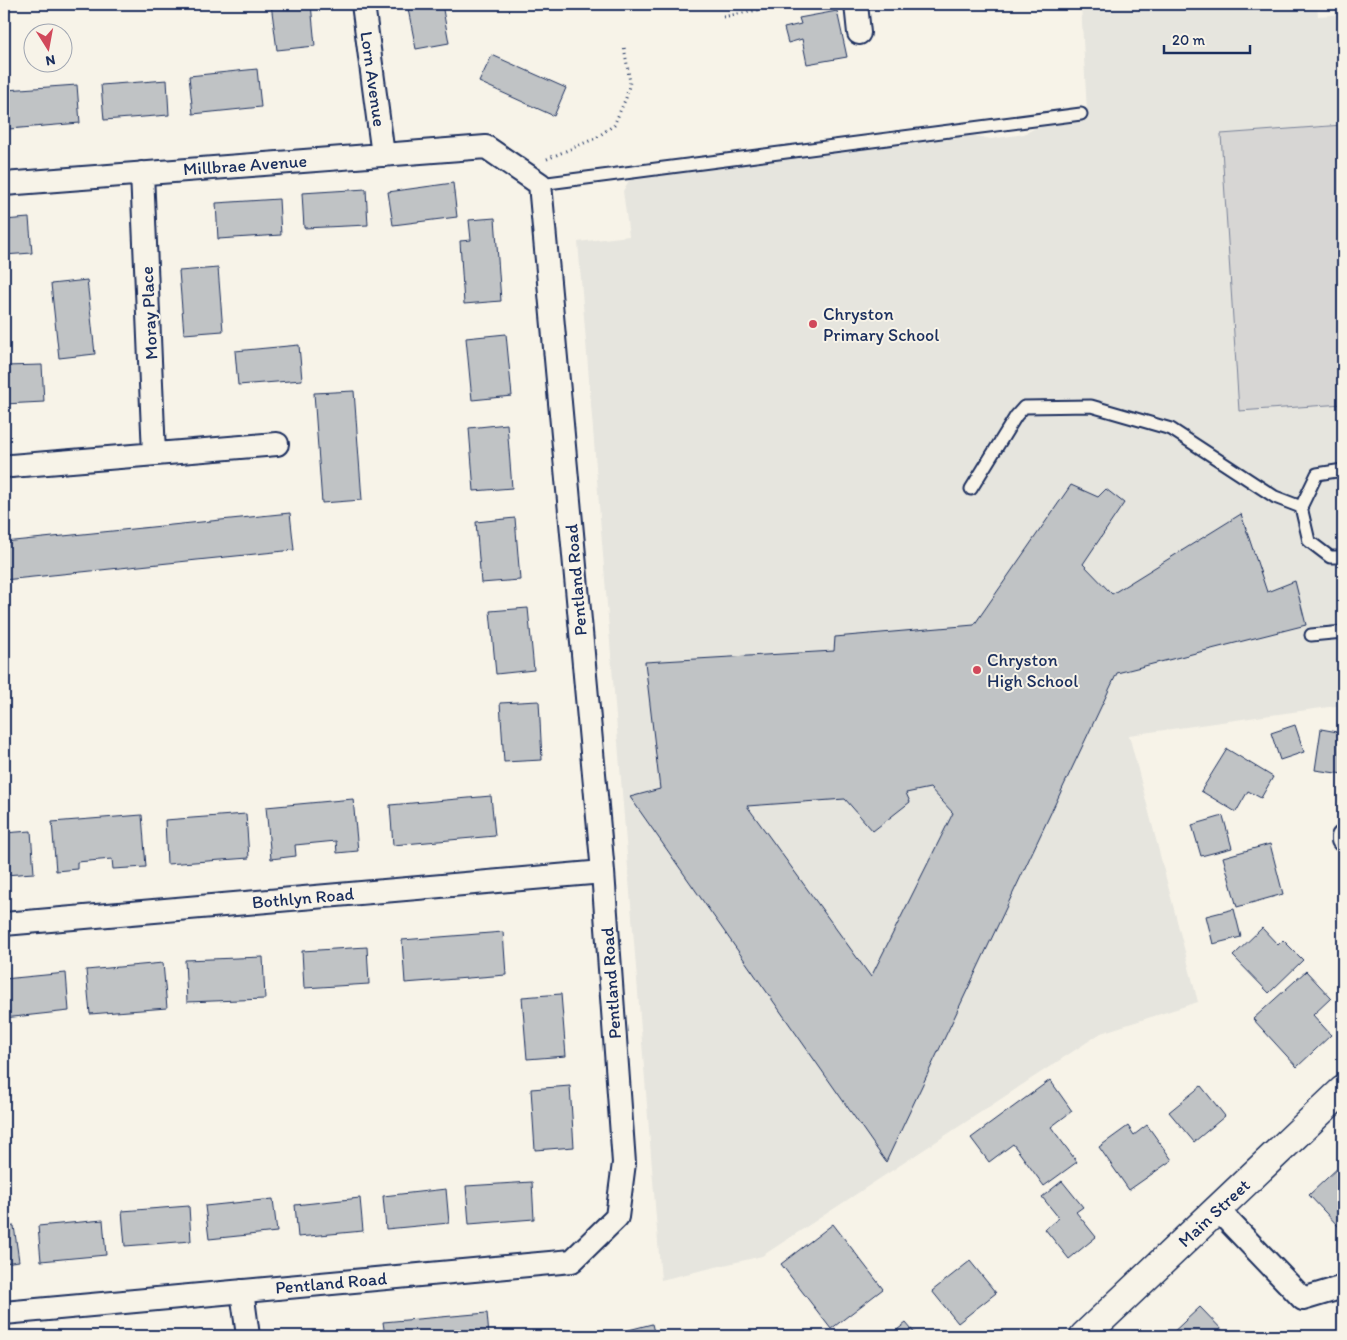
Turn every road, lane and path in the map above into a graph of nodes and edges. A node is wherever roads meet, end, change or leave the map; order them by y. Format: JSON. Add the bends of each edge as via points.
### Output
{"nodes":[{"id":1,"x":363,"y":4,"type":"edge"},
{"id":2,"x":787,"y":4,"type":"edge"},
{"id":3,"x":856,"y":4,"type":"edge"},
{"id":4,"x":723,"y":17,"type":"dead end"},
{"id":5,"x":859,"y":34,"type":"dead end"},
{"id":6,"x":624,"y":47,"type":"dead end"},
{"id":7,"x":1081,"y":114,"type":"dead end"},
{"id":8,"x":383,"y":155,"type":"junction"},
{"id":9,"x":520,"y":170,"type":"junction"},
{"id":10,"x":142,"y":173,"type":"junction"},
{"id":11,"x":4,"y":184,"type":"edge"},
{"id":12,"x":540,"y":184,"type":"junction"},
{"id":13,"x":277,"y":444,"type":"dead end"},
{"id":14,"x":154,"y":454,"type":"junction"},
{"id":15,"x":11,"y":466,"type":"dead end"},
{"id":16,"x":1343,"y":470,"type":"edge"},
{"id":17,"x":971,"y":489,"type":"dead end"},
{"id":18,"x":1301,"y":507,"type":"junction"},
{"id":19,"x":1343,"y":557,"type":"edge"},
{"id":20,"x":1343,"y":632,"type":"edge"},
{"id":21,"x":1311,"y":635,"type":"dead end"},
{"id":22,"x":603,"y":872,"type":"junction"},
{"id":23,"x":4,"y":924,"type":"edge"},
{"id":24,"x":1343,"y":1090,"type":"edge"},
{"id":25,"x":1218,"y":1210,"type":"junction"},
{"id":26,"x":1343,"y":1287,"type":"edge"},
{"id":27,"x":242,"y":1291,"type":"junction"},
{"id":28,"x":4,"y":1312,"type":"edge"},
{"id":29,"x":248,"y":1336,"type":"edge"},
{"id":30,"x":1084,"y":1336,"type":"edge"}],
"edges":[{"from":1,"to":8,"type":"street","name":"Lorn Avenue"},
{"from":2,"to":4,"type":"path"},
{"from":3,"to":5,"type":"street"},
{"from":6,"to":9,"type":"path","via":[[630,82],[614,125],[596,138]]},
{"from":7,"to":12,"type":"lane"},
{"from":8,"to":9,"type":"street","name":"Millbrae Avenue","via":[[486,147]]},
{"from":8,"to":10,"type":"street","name":"Millbrae Avenue"},
{"from":9,"to":12,"type":"street"},
{"from":10,"to":11,"type":"street","name":"Millbrae Avenue"},
{"from":10,"to":14,"type":"street","name":"Moray Place"},
{"from":12,"to":22,"type":"street","name":"Pentland Road"},
{"from":13,"to":14,"type":"street"},
{"from":14,"to":15,"type":"street"},
{"from":16,"to":18,"type":"lane","via":[[1317,474]]},
{"from":17,"to":18,"type":"lane","via":[[1024,407],[1091,406],[1171,429],[1275,497]]},
{"from":18,"to":19,"type":"lane","via":[[1309,541],[1330,557]]},
{"from":20,"to":21,"type":"lane"},
{"from":22,"to":23,"type":"street","name":"Bothlyn Road"},
{"from":22,"to":27,"type":"street","name":"Pentland Road","via":[[624,1162],[617,1217],[572,1261]]},
{"from":24,"to":25,"type":"street","name":"Main Street"},
{"from":25,"to":26,"type":"street","via":[[1303,1299]]},
{"from":25,"to":30,"type":"street","name":"Main Street"},
{"from":27,"to":28,"type":"street","name":"Pentland Road"},
{"from":27,"to":29,"type":"street"}]}
